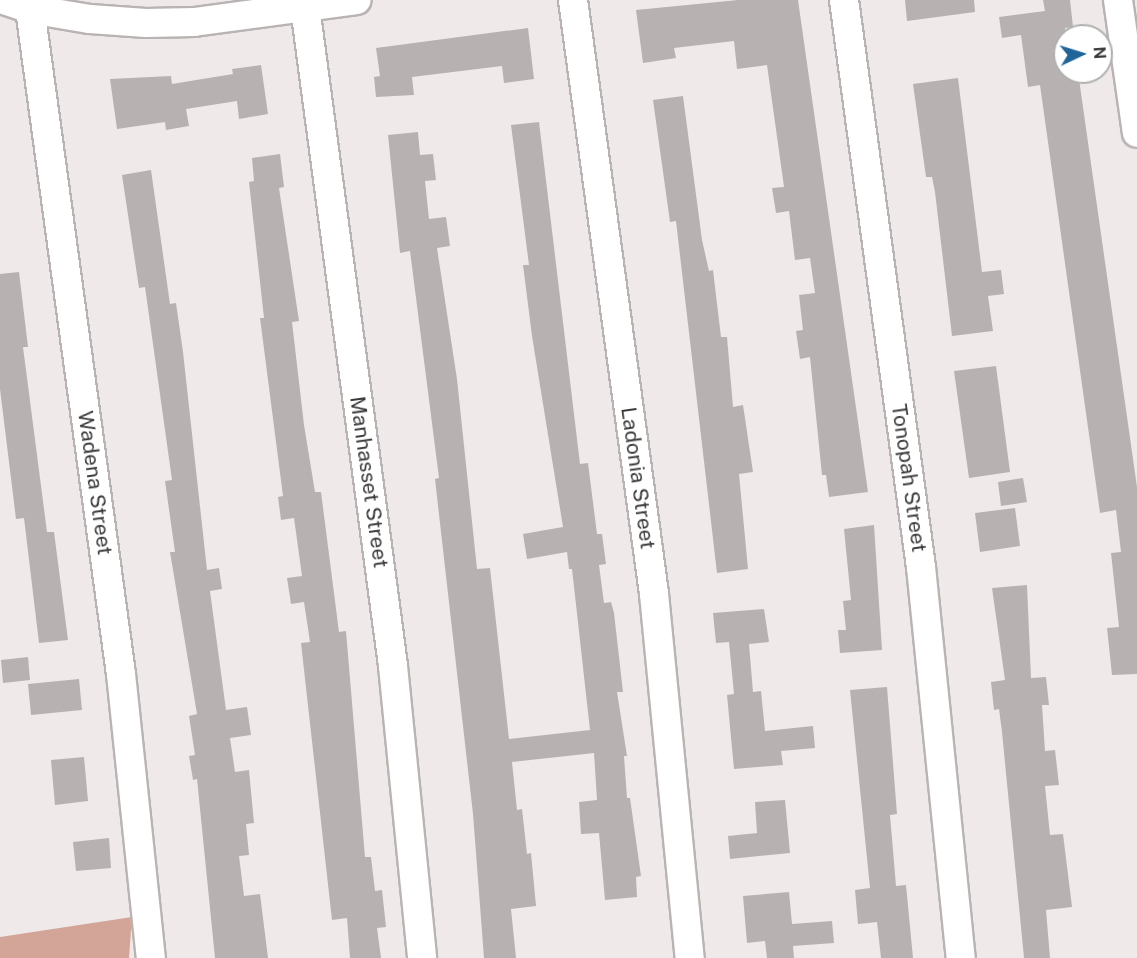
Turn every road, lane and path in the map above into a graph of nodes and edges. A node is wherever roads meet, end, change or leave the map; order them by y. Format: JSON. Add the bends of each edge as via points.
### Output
{"nodes":[{"id":1,"x":357,"y":0,"type":"edge"},
{"id":2,"x":573,"y":0,"type":"edge"},
{"id":3,"x":844,"y":0,"type":"edge"},
{"id":4,"x":1118,"y":0,"type":"edge"},
{"id":5,"x":17,"y":5,"type":"edge"},
{"id":6,"x":305,"y":7,"type":"junction"},
{"id":7,"x":1137,"y":133,"type":"edge"},
{"id":8,"x":151,"y":958,"type":"edge"},
{"id":9,"x":422,"y":958,"type":"edge"},
{"id":10,"x":690,"y":958,"type":"edge"},
{"id":11,"x":960,"y":958,"type":"edge"}],
"edges":[{"from":1,"to":6,"type":"street"},
{"from":2,"to":10,"type":"street","name":"Ladonia Street","via":[[654,594]]},
{"from":3,"to":11,"type":"street","name":"Tonopah Street","via":[[921,567]]},
{"from":4,"to":7,"type":"street"},
{"from":5,"to":6,"type":"street","via":[[146,24]]},
{"from":5,"to":8,"type":"street","name":"Wadena Street","via":[[121,674]]},
{"from":6,"to":9,"type":"street","name":"Manhasset Street","via":[[393,666]]}]}
